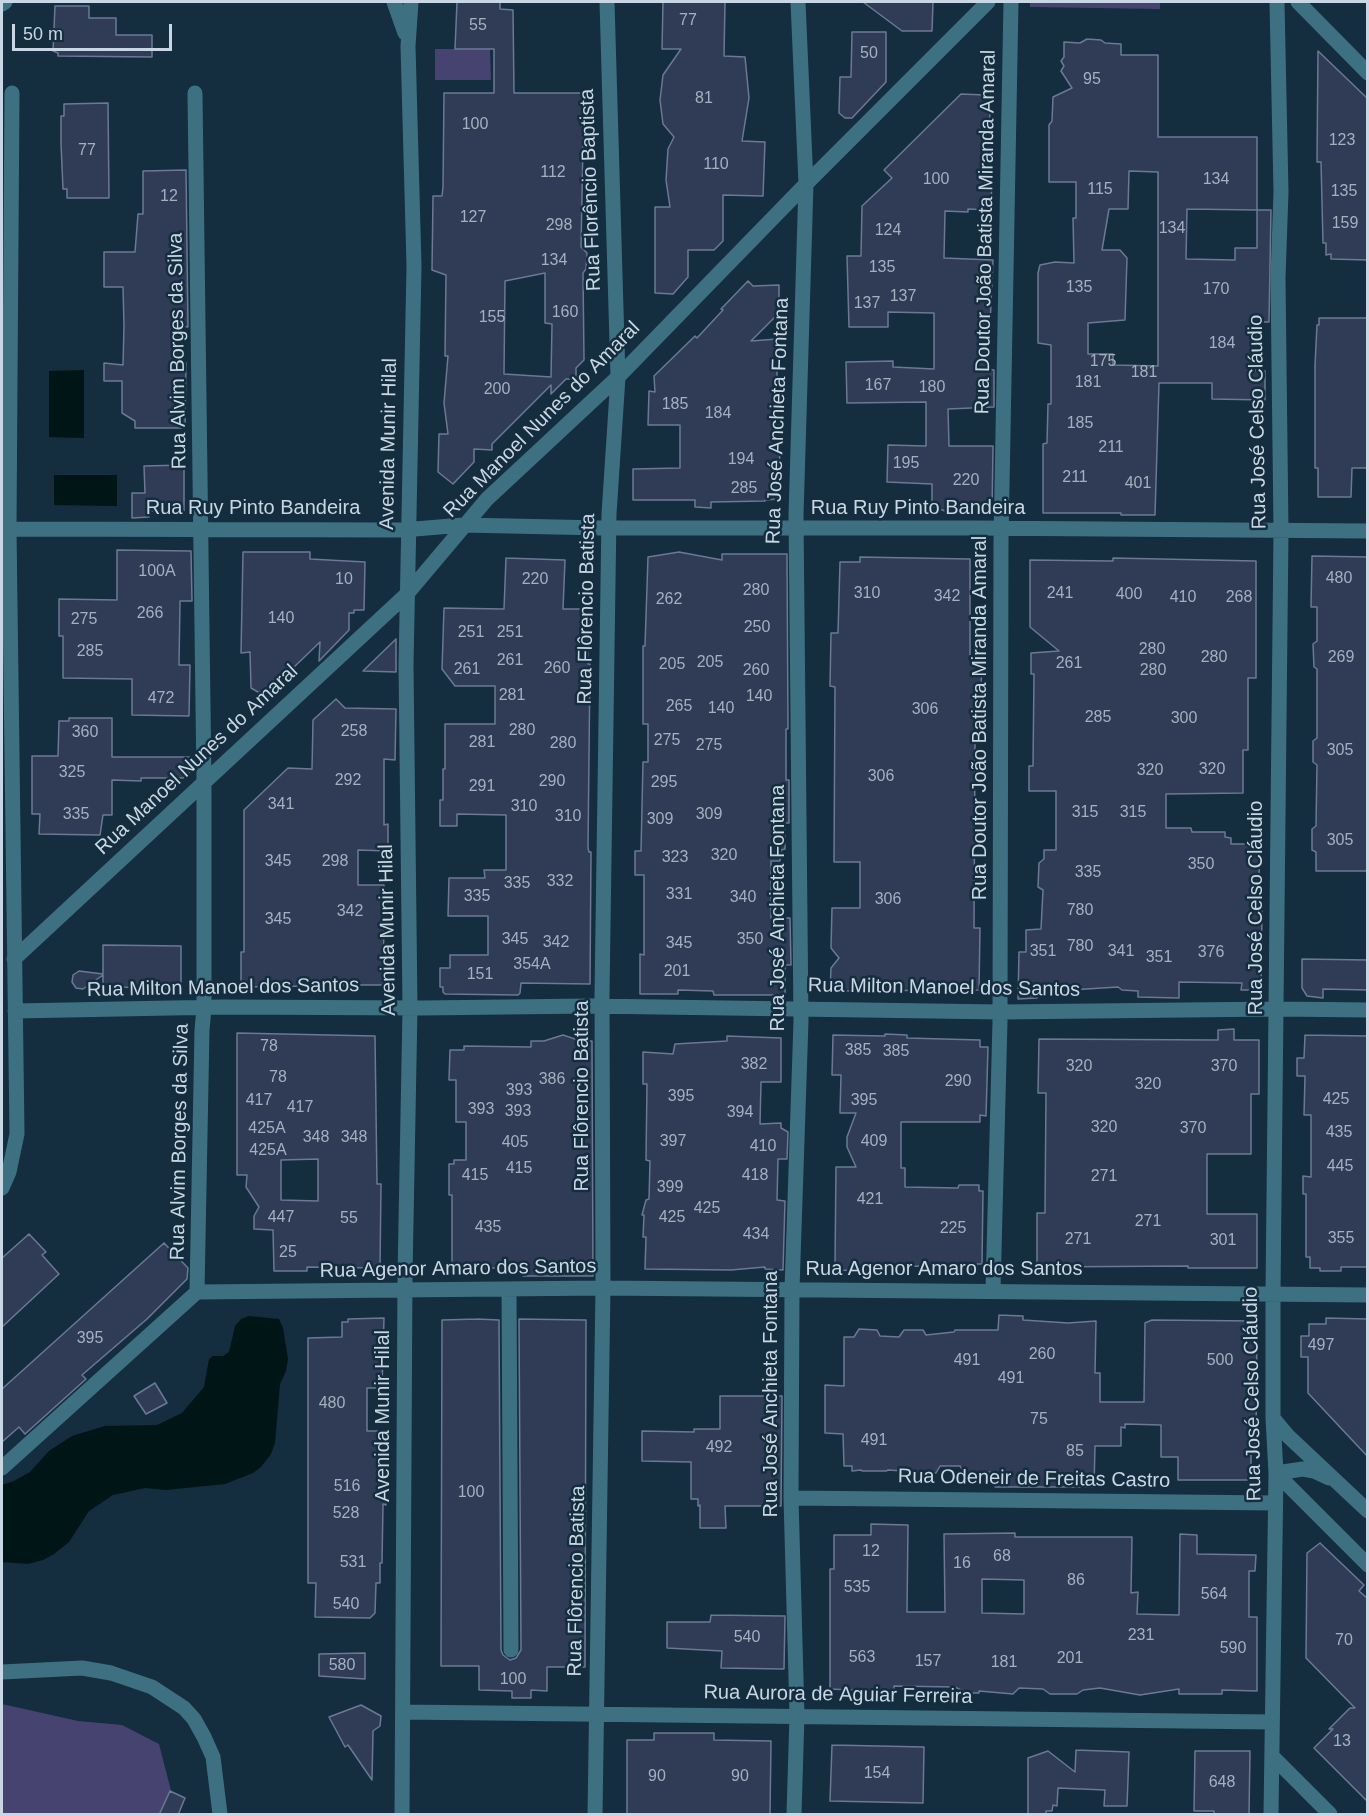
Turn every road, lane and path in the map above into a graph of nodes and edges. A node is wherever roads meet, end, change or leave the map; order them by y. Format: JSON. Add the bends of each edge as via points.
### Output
{"nodes":[{"id":1,"x":5,"y":2,"type":"edge"},
{"id":2,"x":394,"y":2,"type":"edge"},
{"id":3,"x":411,"y":2,"type":"edge"},
{"id":4,"x":607,"y":2,"type":"edge"},
{"id":5,"x":798,"y":2,"type":"edge"},
{"id":6,"x":988,"y":2,"type":"edge"},
{"id":7,"x":1011,"y":2,"type":"edge"},
{"id":8,"x":1277,"y":2,"type":"edge"},
{"id":9,"x":1298,"y":2,"type":"edge"},
{"id":10,"x":2,"y":4,"type":"edge"},
{"id":11,"x":408,"y":46,"type":"junction"},
{"id":12,"x":1368,"y":73,"type":"edge"},
{"id":13,"x":12,"y":93,"type":"dead end"},
{"id":14,"x":195,"y":93,"type":"dead end"},
{"id":15,"x":806,"y":184,"type":"junction"},
{"id":16,"x":618,"y":377,"type":"junction"},
{"id":17,"x":463,"y":525,"type":"junction"},
{"id":18,"x":5,"y":528,"type":"edge"},
{"id":19,"x":610,"y":528,"type":"junction"},
{"id":20,"x":1001,"y":528,"type":"junction"},
{"id":21,"x":408,"y":529,"type":"junction"},
{"id":22,"x":795,"y":529,"type":"junction"},
{"id":23,"x":201,"y":530,"type":"junction"},
{"id":24,"x":1281,"y":531,"type":"junction"},
{"id":25,"x":1368,"y":531,"type":"edge"},
{"id":26,"x":407,"y":594,"type":"junction"},
{"id":27,"x":204,"y":782,"type":"junction"},
{"id":28,"x":14,"y":959,"type":"junction"},
{"id":29,"x":603,"y":1006,"type":"junction"},
{"id":30,"x":204,"y":1008,"type":"junction"},
{"id":31,"x":410,"y":1008,"type":"junction"},
{"id":32,"x":801,"y":1008,"type":"junction"},
{"id":33,"x":1277,"y":1009,"type":"junction"},
{"id":34,"x":1368,"y":1010,"type":"edge"},
{"id":35,"x":15,"y":1011,"type":"junction"},
{"id":36,"x":1000,"y":1012,"type":"junction"},
{"id":37,"x":2,"y":1188,"type":"edge"},
{"id":38,"x":603,"y":1288,"type":"junction"},
{"id":39,"x":509,"y":1289,"type":"junction"},
{"id":40,"x":792,"y":1289,"type":"junction"},
{"id":41,"x":405,"y":1290,"type":"junction"},
{"id":42,"x":993,"y":1290,"type":"junction"},
{"id":43,"x":197,"y":1292,"type":"junction"},
{"id":44,"x":1273,"y":1293,"type":"junction"},
{"id":45,"x":1368,"y":1295,"type":"edge"},
{"id":46,"x":1273,"y":1418,"type":"junction"},
{"id":47,"x":2,"y":1468,"type":"edge"},
{"id":48,"x":1276,"y":1473,"type":"junction"},
{"id":49,"x":1349,"y":1491,"type":"junction"},
{"id":50,"x":791,"y":1498,"type":"junction"},
{"id":51,"x":1275,"y":1503,"type":"junction"},
{"id":52,"x":1368,"y":1511,"type":"edge"},
{"id":53,"x":1368,"y":1565,"type":"edge"},
{"id":54,"x":511,"y":1650,"type":"dead end"},
{"id":55,"x":2,"y":1672,"type":"edge"},
{"id":56,"x":403,"y":1712,"type":"junction"},
{"id":57,"x":596,"y":1713,"type":"junction"},
{"id":58,"x":796,"y":1715,"type":"junction"},
{"id":59,"x":1272,"y":1722,"type":"junction"},
{"id":60,"x":1272,"y":1756,"type":"junction"},
{"id":61,"x":220,"y":1815,"type":"edge"},
{"id":62,"x":402,"y":1815,"type":"edge"},
{"id":63,"x":595,"y":1815,"type":"edge"},
{"id":64,"x":794,"y":1815,"type":"edge"},
{"id":65,"x":1271,"y":1815,"type":"edge"},
{"id":66,"x":1330,"y":1815,"type":"edge"}],
"edges":[{"from":1,"to":10,"type":"street"},
{"from":2,"to":11,"type":"street","name":"Avenida Munir Hilal"},
{"from":3,"to":11,"type":"street","name":"Avenida Munir Hilal"},
{"from":4,"to":16,"type":"street","name":"Rua Florêncio Baptista"},
{"from":5,"to":15,"type":"street","name":"Rua José Anchieta Fontana"},
{"from":6,"to":15,"type":"street","name":"Rua Manoel Nunes do Amaral"},
{"from":7,"to":20,"type":"street","name":"Rua Doutor João Batista Miranda Amaral"},
{"from":8,"to":24,"type":"street","name":"Rua José Celso Cláudio"},
{"from":9,"to":12,"type":"street"},
{"from":11,"to":21,"type":"street","name":"Avenida Munir Hilal","via":[[414,266]]},
{"from":13,"to":18,"type":"street"},
{"from":14,"to":23,"type":"street","name":"Rua Alvim Borges da Silva"},
{"from":15,"to":16,"type":"street","name":"Rua Manoel Nunes do Amaral"},
{"from":15,"to":22,"type":"street","name":"Rua José Anchieta Fontana"},
{"from":16,"to":17,"type":"street","name":"Rua Manoel Nunes do Amaral"},
{"from":16,"to":19,"type":"street","name":"Rua Flôrencio Batista"},
{"from":17,"to":19,"type":"street","name":"Rua Ruy Pinto Bandeira"},
{"from":17,"to":21,"type":"street","name":"Rua Ruy Pinto Bandeira"},
{"from":17,"to":26,"type":"street","name":"Rua Manoel Nunes do Amaral"},
{"from":18,"to":23,"type":"street","name":"Rua Ruy Pinto Bandeira"},
{"from":18,"to":28,"type":"street"},
{"from":19,"to":22,"type":"street","name":"Rua Ruy Pinto Bandeira"},
{"from":19,"to":29,"type":"street","name":"Rua Flôrencio Batista"},
{"from":20,"to":22,"type":"street","name":"Rua Ruy Pinto Bandeira"},
{"from":20,"to":24,"type":"street","name":"Rua Ruy Pinto Bandeira"},
{"from":20,"to":36,"type":"street","name":"Rua Doutor João Batista Miranda Amaral"},
{"from":21,"to":23,"type":"street","name":"Rua Ruy Pinto Bandeira"},
{"from":21,"to":26,"type":"street","name":"Avenida Munir Hilal"},
{"from":22,"to":32,"type":"street","name":"Rua José Anchieta Fontana"},
{"from":23,"to":27,"type":"street","name":"Rua Alvim Borges da Silva"},
{"from":24,"to":25,"type":"street","name":"Rua Ruy Pinto Bandeira"},
{"from":24,"to":33,"type":"street","name":"Rua José Celso Cláudio"},
{"from":26,"to":27,"type":"street","name":"Rua Manoel Nunes do Amaral"},
{"from":26,"to":31,"type":"street","name":"Avenida Munir Hilal"},
{"from":27,"to":28,"type":"street","name":"Rua Manoel Nunes do Amaral"},
{"from":27,"to":30,"type":"street","name":"Rua Alvim Borges da Silva"},
{"from":28,"to":35,"type":"street"},
{"from":29,"to":31,"type":"street","name":"Rua Milton Manoel dos Santos"},
{"from":29,"to":32,"type":"street","name":"Rua Milton Manoel dos Santos"},
{"from":29,"to":38,"type":"street","name":"Rua Flôrencio Batista"},
{"from":30,"to":31,"type":"street","name":"Rua Milton Manoel dos Santos"},
{"from":30,"to":35,"type":"street","name":"Rua Milton Manoel dos Santos"},
{"from":30,"to":43,"type":"street","name":"Rua Alvim Borges da Silva"},
{"from":31,"to":41,"type":"street","name":"Avenida Munir Hilal"},
{"from":32,"to":36,"type":"street","name":"Rua Milton Manoel dos Santos"},
{"from":32,"to":40,"type":"street","name":"Rua José Anchieta Fontana"},
{"from":33,"to":34,"type":"street","name":"Rua Milton Manoel dos Santos"},
{"from":33,"to":36,"type":"street","name":"Rua Milton Manoel dos Santos"},
{"from":33,"to":44,"type":"street","name":"Rua José Celso Cláudio"},
{"from":35,"to":37,"type":"street","via":[[17,1134]]},
{"from":36,"to":42,"type":"street","name":"Rua Doutor João Batista Miranda Amaral"},
{"from":38,"to":39,"type":"street","name":"Rua Agenor Amaro dos Santos"},
{"from":38,"to":40,"type":"street","name":"Rua Agenor Amaro dos Santos"},
{"from":38,"to":57,"type":"street","name":"Rua Flôrencio Batista"},
{"from":39,"to":41,"type":"street","name":"Rua Agenor Amaro dos Santos"},
{"from":39,"to":54,"type":"street"},
{"from":40,"to":42,"type":"street","name":"Rua Agenor Amaro dos Santos"},
{"from":40,"to":50,"type":"street","name":"Rua José Anchieta Fontana"},
{"from":41,"to":43,"type":"street","name":"Rua Agenor Amaro dos Santos"},
{"from":41,"to":56,"type":"street","name":"Avenida Munir Hilal"},
{"from":42,"to":44,"type":"street","name":"Rua Agenor Amaro dos Santos"},
{"from":43,"to":47,"type":"street"},
{"from":44,"to":45,"type":"street","name":"Rua Agenor Amaro dos Santos"},
{"from":44,"to":46,"type":"street","name":"Rua José Celso Cláudio"},
{"from":46,"to":48,"type":"street","name":"Rua José Celso Cláudio"},
{"from":46,"to":49,"type":"street"},
{"from":48,"to":49,"type":"street","via":[[1314,1471]]},
{"from":48,"to":51,"type":"street","name":"Rua José Celso Cláudio"},
{"from":48,"to":53,"type":"street"},
{"from":49,"to":52,"type":"street"},
{"from":50,"to":51,"type":"street","name":"Rua Odeneir de Freitas Castro"},
{"from":50,"to":58,"type":"street","name":"Rua José Anchieta Fontana"},
{"from":51,"to":59,"type":"street","name":"Rua José Celso Cláudio"},
{"from":55,"to":61,"type":"street","via":[[82,1668],[152,1687],[184,1708],[204,1737],[213,1757]]},
{"from":56,"to":57,"type":"street","name":"Rua Aurora de Aguiar Ferreira"},
{"from":56,"to":62,"type":"street","name":"Avenida Munir Hilal"},
{"from":57,"to":58,"type":"street","name":"Rua Aurora de Aguiar Ferreira"},
{"from":57,"to":63,"type":"street","name":"Rua Flôrencio Batista"},
{"from":58,"to":59,"type":"street","name":"Rua Aurora de Aguiar Ferreira"},
{"from":58,"to":64,"type":"street","name":"Rua José Anchieta Fontana"},
{"from":59,"to":60,"type":"street","name":"Rua José Celso Cláudio"},
{"from":60,"to":65,"type":"street","name":"Rua José Celso Cláudio"},
{"from":60,"to":66,"type":"street"}]}
